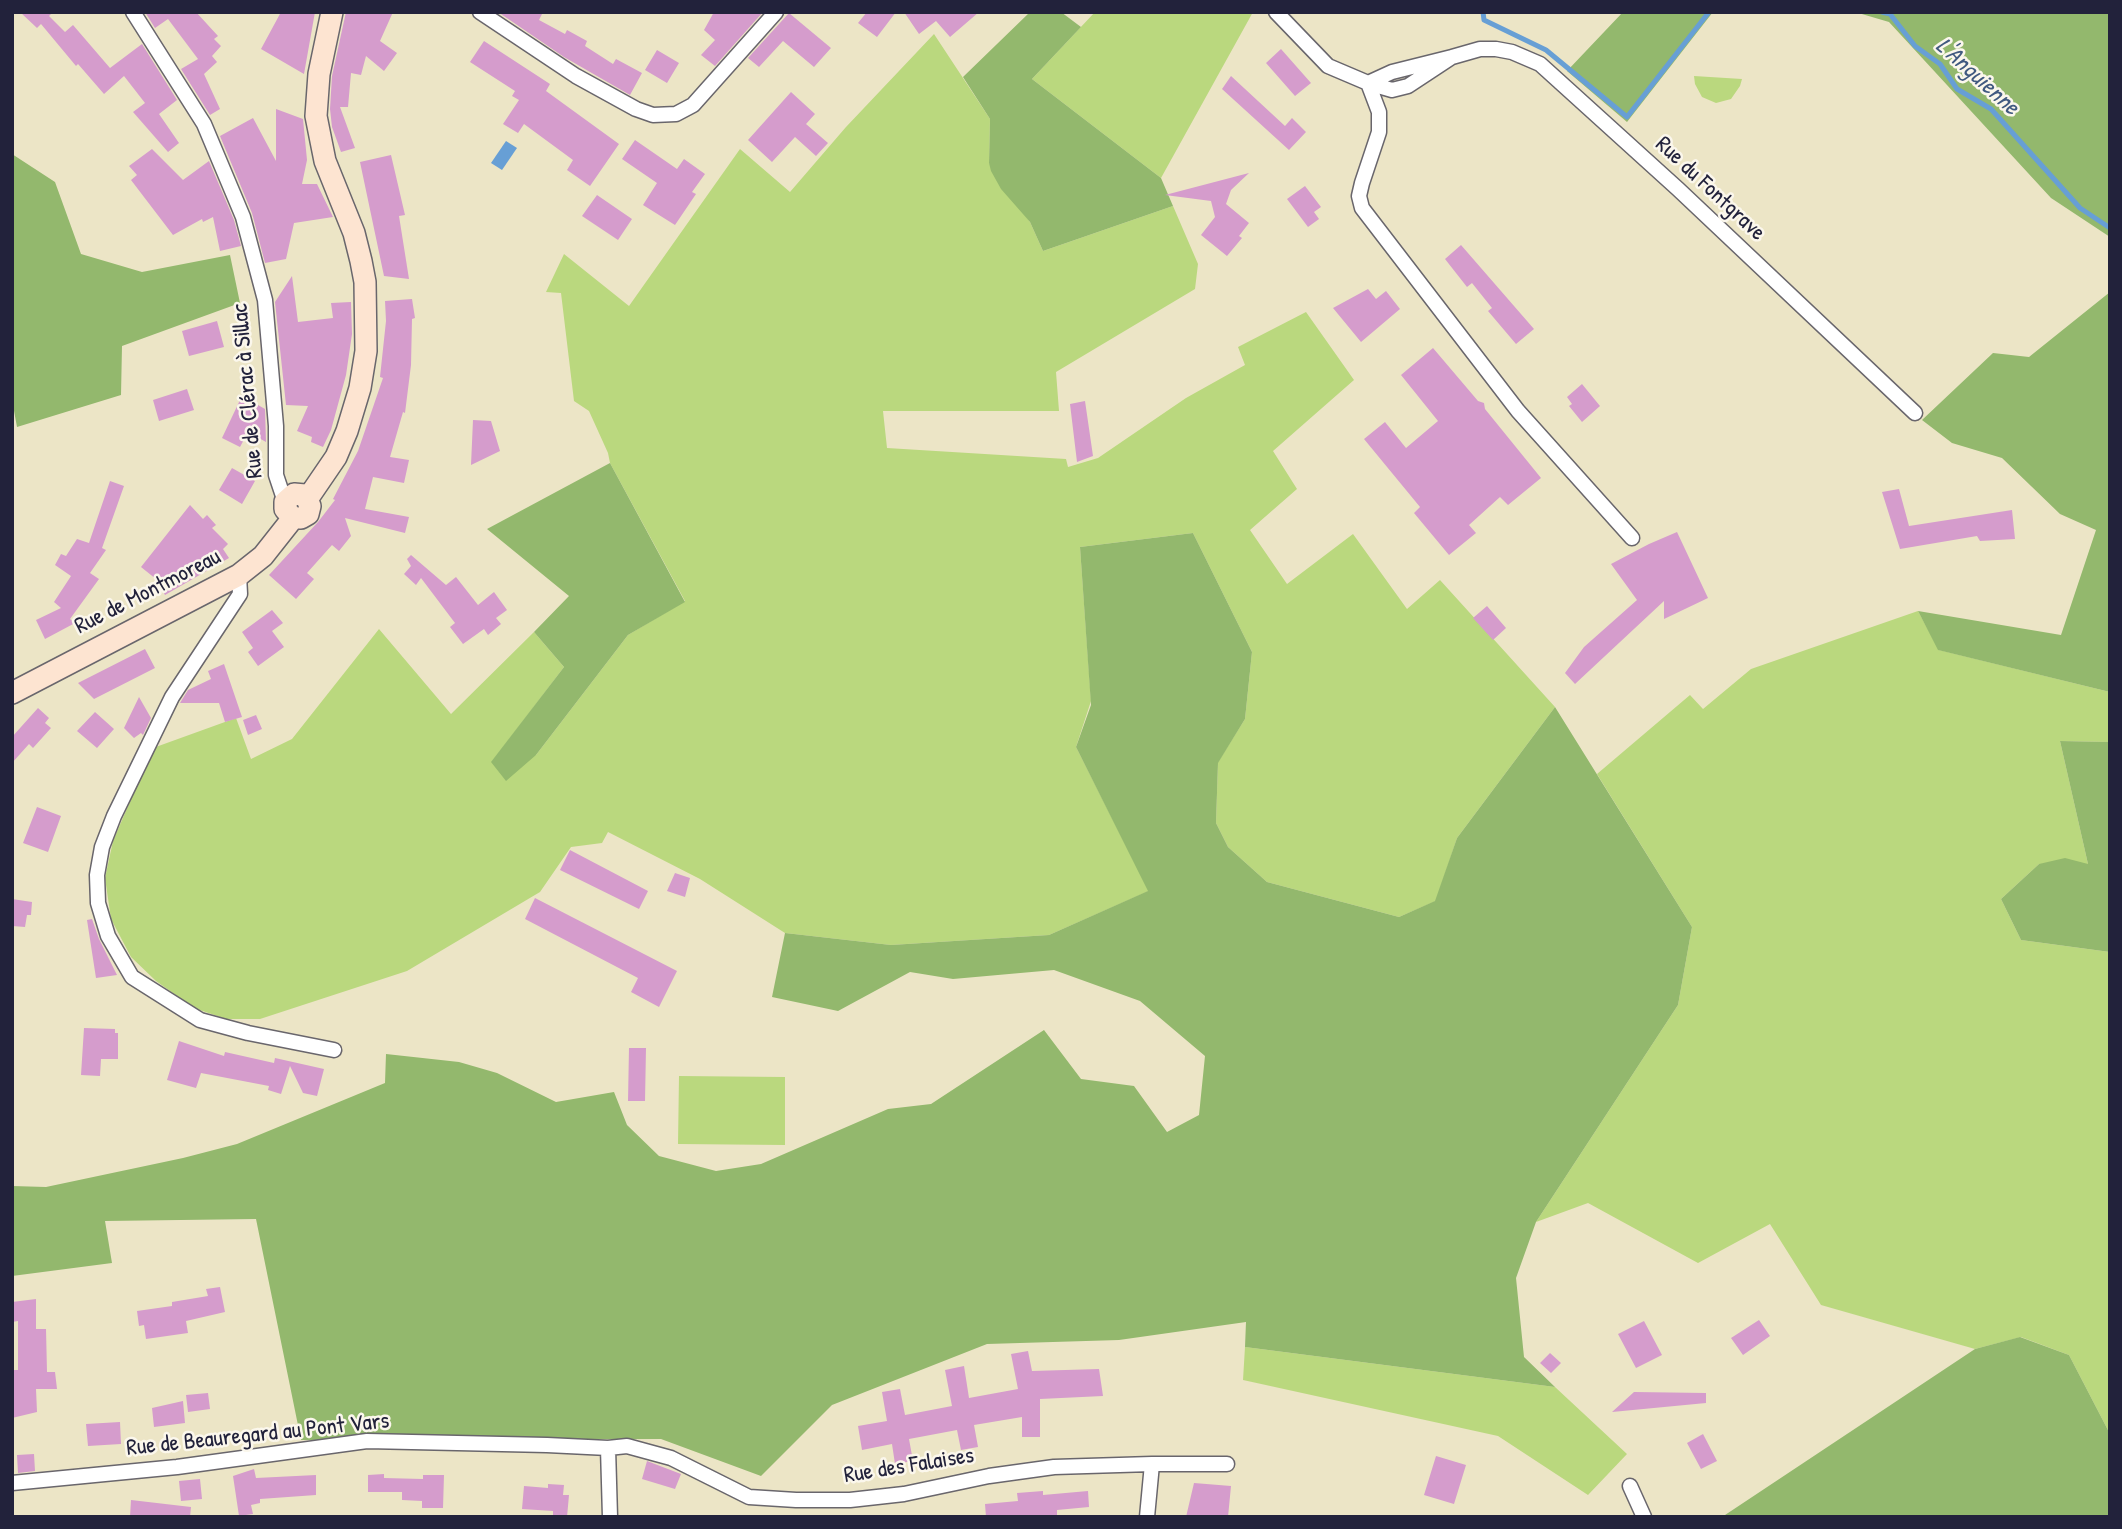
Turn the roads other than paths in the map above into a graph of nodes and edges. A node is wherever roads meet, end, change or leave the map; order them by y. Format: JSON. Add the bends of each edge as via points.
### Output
{"nodes":[{"id":1,"x":133,"y":12,"type":"edge"},
{"id":2,"x":332,"y":12,"type":"edge"},
{"id":3,"x":480,"y":12,"type":"edge"},
{"id":4,"x":776,"y":12,"type":"edge"},
{"id":5,"x":1276,"y":12,"type":"edge"},
{"id":6,"x":1368,"y":83,"type":"junction"},
{"id":7,"x":1915,"y":413,"type":"dead end"},
{"id":8,"x":289,"y":510,"type":"junction"},
{"id":9,"x":1632,"y":538,"type":"dead end"},
{"id":10,"x":239,"y":575,"type":"junction"},
{"id":11,"x":12,"y":693,"type":"edge"},
{"id":12,"x":334,"y":1050,"type":"dead end"},
{"id":13,"x":608,"y":1448,"type":"junction"},
{"id":14,"x":1152,"y":1464,"type":"junction"},
{"id":15,"x":1227,"y":1464,"type":"dead end"},
{"id":16,"x":12,"y":1483,"type":"edge"},
{"id":17,"x":1630,"y":1486,"type":"dead end"},
{"id":18,"x":611,"y":1517,"type":"edge"},
{"id":19,"x":1147,"y":1517,"type":"edge"},
{"id":20,"x":1644,"y":1517,"type":"edge"}],
"edges":[{"from":1,"to":8,"type":"street","name":"Rue de Clérac à Sillac","via":[[204,124],[243,217],[265,300],[276,475]]},
{"from":2,"to":8,"type":"main road","name":"Rue de Montmoreau","via":[[316,116],[324,161],[361,261],[366,351],[348,431],[336,457],[308,498],[308,514],[301,518]]},
{"from":3,"to":4,"type":"street","via":[[576,76],[653,115],[676,114],[693,105]]},
{"from":5,"to":6,"type":"street","name":"Rue du Fontgrave","via":[[1328,66]]},
{"from":6,"to":7,"type":"street","name":"Rue du Fontgrave","via":[[1392,90],[1408,86],[1452,57],[1480,49],[1512,52],[1540,64]]},
{"from":6,"to":9,"type":"street","via":[[1380,112],[1379,132],[1359,196],[1362,208],[1518,411]]},
{"from":8,"to":10,"type":"main road","name":"Rue de Montmoreau","via":[[262,556]]},
{"from":10,"to":11,"type":"main road","name":"Rue de Montmoreau"},
{"from":10,"to":12,"type":"street","via":[[240,594],[172,697],[114,816],[102,847],[98,903],[108,936],[132,977],[200,1020]]},
{"from":13,"to":14,"type":"street","name":"Rue des Falaises","via":[[628,1446],[671,1458],[749,1497],[796,1500],[904,1494],[1054,1467]]},
{"from":13,"to":16,"type":"street","name":"Rue de Beauregard au Pont Vars","via":[[367,1441]]},
{"from":13,"to":18,"type":"street"},
{"from":14,"to":15,"type":"street","name":"Rue des Falaises"},
{"from":14,"to":19,"type":"street"},
{"from":17,"to":20,"type":"street"}]}
